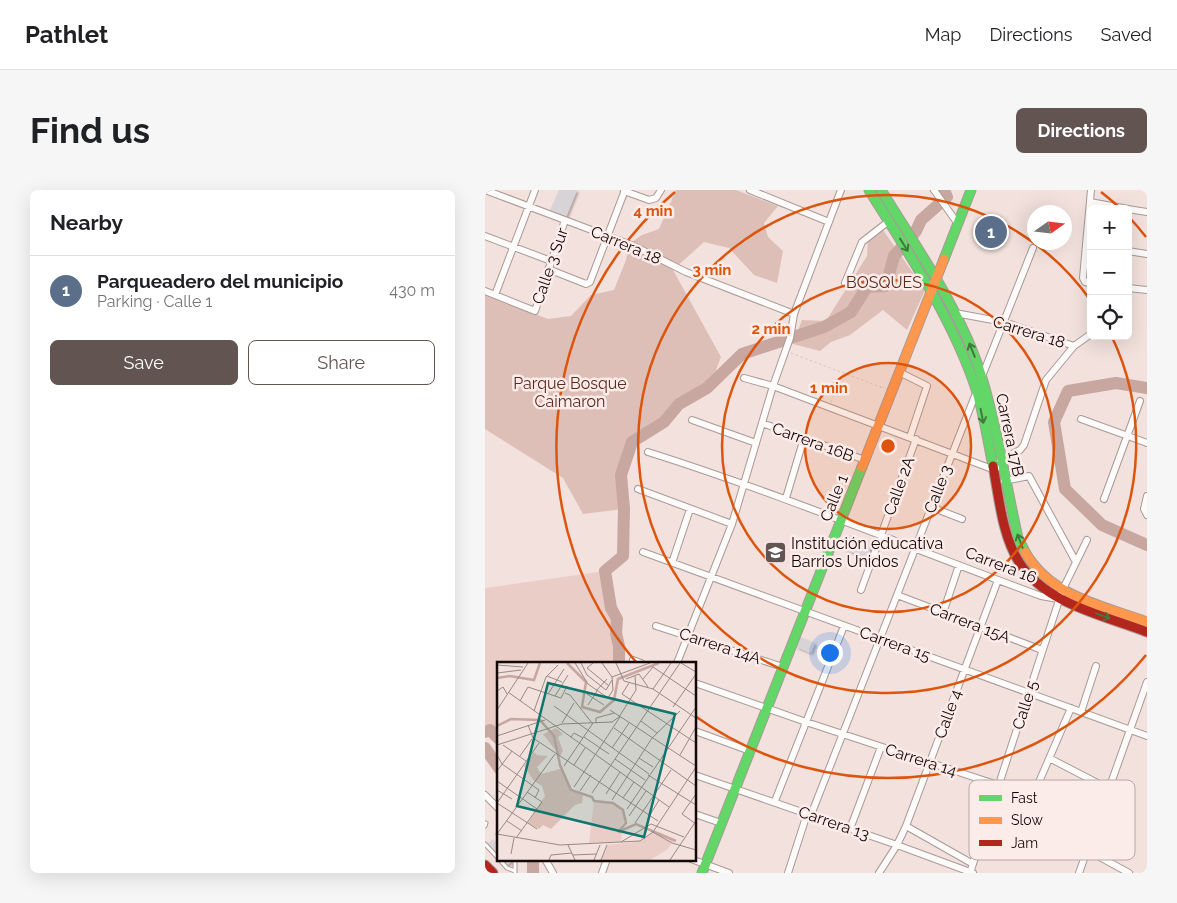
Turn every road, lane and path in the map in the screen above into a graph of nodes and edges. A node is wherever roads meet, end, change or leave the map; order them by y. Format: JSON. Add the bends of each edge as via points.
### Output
{"nodes":[{"id":1,"x":485,"y":190,"type":"edge"},
{"id":2,"x":535,"y":190,"type":"edge"},
{"id":3,"x":661,"y":190,"type":"edge"},
{"id":4,"x":750,"y":190,"type":"edge"},
{"id":5,"x":841,"y":190,"type":"edge"},
{"id":6,"x":869,"y":190,"type":"edge"},
{"id":7,"x":881,"y":190,"type":"edge"},
{"id":8,"x":934,"y":190,"type":"edge"},
{"id":9,"x":971,"y":190,"type":"edge"},
{"id":10,"x":1091,"y":190,"type":"edge"},
{"id":11,"x":625,"y":191,"type":"edge"},
{"id":12,"x":1090,"y":202,"type":"junction"},
{"id":13,"x":1090,"y":205,"type":"edge"},
{"id":14,"x":1106,"y":205,"type":"edge"},
{"id":15,"x":528,"y":207,"type":"junction"},
{"id":16,"x":1132,"y":210,"type":"edge"},
{"id":17,"x":1147,"y":212,"type":"edge"},
{"id":18,"x":565,"y":220,"type":"junction"},
{"id":19,"x":893,"y":221,"type":"junction"},
{"id":20,"x":829,"y":222,"type":"junction"},
{"id":21,"x":958,"y":224,"type":"junction"},
{"id":22,"x":485,"y":236,"type":"edge"},
{"id":23,"x":608,"y":236,"type":"junction"},
{"id":24,"x":513,"y":247,"type":"junction"},
{"id":25,"x":1032,"y":250,"type":"edge"},
{"id":26,"x":1087,"y":251,"type":"edge"},
{"id":27,"x":1132,"y":252,"type":"edge"},
{"id":28,"x":1147,"y":254,"type":"edge"},
{"id":29,"x":551,"y":261,"type":"junction"},
{"id":30,"x":922,"y":264,"type":"junction"},
{"id":31,"x":548,"y":270,"type":"junction"},
{"id":32,"x":937,"y":278,"type":"junction"},
{"id":33,"x":845,"y":283,"type":"dead end"},
{"id":34,"x":1087,"y":283,"type":"edge"},
{"id":35,"x":1132,"y":288,"type":"edge"},
{"id":36,"x":931,"y":290,"type":"junction"},
{"id":37,"x":1147,"y":290,"type":"edge"},
{"id":38,"x":485,"y":291,"type":"edge"},
{"id":39,"x":495,"y":295,"type":"junction"},
{"id":40,"x":955,"y":313,"type":"junction"},
{"id":41,"x":794,"y":314,"type":"junction"},
{"id":42,"x":1004,"y":322,"type":"junction"},
{"id":43,"x":1087,"y":337,"type":"edge"},
{"id":44,"x":1074,"y":346,"type":"junction"},
{"id":45,"x":786,"y":351,"type":"junction"},
{"id":46,"x":899,"y":372,"type":"junction"},
{"id":47,"x":844,"y":373,"type":"junction"},
{"id":48,"x":982,"y":377,"type":"junction"},
{"id":49,"x":744,"y":378,"type":"dead end"},
{"id":50,"x":773,"y":386,"type":"junction"},
{"id":51,"x":892,"y":391,"type":"junction"},
{"id":52,"x":977,"y":392,"type":"junction"},
{"id":53,"x":1140,"y":401,"type":"dead end"},
{"id":54,"x":829,"y":407,"type":"junction"},
{"id":55,"x":1081,"y":419,"type":"dead end"},
{"id":56,"x":691,"y":420,"type":"dead end"},
{"id":57,"x":762,"y":423,"type":"junction"},
{"id":58,"x":878,"y":425,"type":"junction"},
{"id":59,"x":1127,"y":434,"type":"junction"},
{"id":60,"x":804,"y":438,"type":"junction"},
{"id":61,"x":913,"y":438,"type":"junction"},
{"id":62,"x":756,"y":443,"type":"junction"},
{"id":63,"x":1147,"y":443,"type":"edge"},
{"id":64,"x":648,"y":452,"type":"dead end"},
{"id":65,"x":952,"y":455,"type":"junction"},
{"id":66,"x":865,"y":460,"type":"junction"},
{"id":67,"x":998,"y":465,"type":"junction"},
{"id":68,"x":1004,"y":481,"type":"junction"},
{"id":69,"x":744,"y":482,"type":"junction"},
{"id":70,"x":638,"y":489,"type":"dead end"},
{"id":71,"x":1147,"y":496,"type":"edge"},
{"id":72,"x":786,"y":498,"type":"junction"},
{"id":73,"x":1104,"y":499,"type":"dead end"},
{"id":74,"x":931,"y":507,"type":"junction"},
{"id":75,"x":690,"y":509,"type":"junction"},
{"id":76,"x":1147,"y":515,"type":"edge"},
{"id":77,"x":962,"y":519,"type":"dead end"},
{"id":78,"x":840,"y":522,"type":"junction"},
{"id":79,"x":731,"y":524,"type":"junction"},
{"id":80,"x":881,"y":537,"type":"junction"},
{"id":81,"x":1087,"y":540,"type":"dead end"},
{"id":82,"x":915,"y":549,"type":"junction"},
{"id":83,"x":643,"y":552,"type":"dead end"},
{"id":84,"x":672,"y":562,"type":"junction"},
{"id":85,"x":1076,"y":562,"type":"junction"},
{"id":86,"x":959,"y":565,"type":"junction"},
{"id":87,"x":710,"y":577,"type":"junction"},
{"id":88,"x":997,"y":580,"type":"junction"},
{"id":89,"x":861,"y":590,"type":"dead end"},
{"id":90,"x":897,"y":595,"type":"junction"},
{"id":91,"x":1060,"y":595,"type":"junction"},
{"id":92,"x":805,"y":611,"type":"junction"},
{"id":93,"x":943,"y":613,"type":"junction"},
{"id":94,"x":1147,"y":622,"type":"edge"},
{"id":95,"x":656,"y":626,"type":"dead end"},
{"id":96,"x":844,"y":626,"type":"junction"},
{"id":97,"x":981,"y":627,"type":"junction"},
{"id":98,"x":1147,"y":632,"type":"edge"},
{"id":99,"x":687,"y":636,"type":"junction"},
{"id":100,"x":880,"y":638,"type":"junction"},
{"id":101,"x":1043,"y":650,"type":"junction"},
{"id":102,"x":633,"y":660,"type":"dead end"},
{"id":103,"x":638,"y":662,"type":"edge"},
{"id":104,"x":677,"y":662,"type":"edge"},
{"id":105,"x":1096,"y":666,"type":"dead end"},
{"id":106,"x":783,"y":667,"type":"junction"},
{"id":107,"x":965,"y":670,"type":"junction"},
{"id":108,"x":1147,"y":682,"type":"edge"},
{"id":109,"x":696,"y":683,"type":"edge"},
{"id":110,"x":1029,"y":693,"type":"junction"},
{"id":111,"x":1071,"y":708,"type":"junction"},
{"id":112,"x":767,"y":709,"type":"junction"},
{"id":113,"x":1081,"y":712,"type":"junction"},
{"id":114,"x":806,"y":722,"type":"junction"},
{"id":115,"x":1130,"y":730,"type":"junction"},
{"id":116,"x":696,"y":731,"type":"edge"},
{"id":117,"x":842,"y":734,"type":"junction"},
{"id":118,"x":1147,"y":736,"type":"edge"},
{"id":119,"x":881,"y":747,"type":"junction"},
{"id":120,"x":750,"y":751,"type":"junction"},
{"id":121,"x":1051,"y":759,"type":"junction"},
{"id":122,"x":930,"y":763,"type":"junction"},
{"id":123,"x":696,"y":775,"type":"edge"},
{"id":124,"x":983,"y":780,"type":"edge"},
{"id":125,"x":1000,"y":780,"type":"edge"},
{"id":126,"x":1041,"y":780,"type":"edge"},
{"id":127,"x":1092,"y":780,"type":"edge"},
{"id":128,"x":1112,"y":780,"type":"edge"},
{"id":129,"x":735,"y":788,"type":"junction"},
{"id":130,"x":485,"y":795,"type":"edge"},
{"id":131,"x":775,"y":801,"type":"junction"},
{"id":132,"x":497,"y":807,"type":"edge"},
{"id":133,"x":696,"y":814,"type":"edge"},
{"id":134,"x":809,"y":815,"type":"junction"},
{"id":135,"x":721,"y":823,"type":"junction"},
{"id":136,"x":906,"y":826,"type":"junction"},
{"id":137,"x":850,"y":829,"type":"junction"},
{"id":138,"x":485,"y":844,"type":"edge"},
{"id":139,"x":897,"y":845,"type":"junction"},
{"id":140,"x":497,"y":857,"type":"edge"},
{"id":141,"x":500,"y":860,"type":"edge"},
{"id":142,"x":546,"y":860,"type":"edge"},
{"id":143,"x":692,"y":860,"type":"edge"},
{"id":144,"x":974,"y":860,"type":"edge"},
{"id":145,"x":1084,"y":860,"type":"edge"},
{"id":146,"x":1105,"y":860,"type":"edge"},
{"id":147,"x":515,"y":862,"type":"dead end"},
{"id":148,"x":973,"y":864,"type":"junction"},
{"id":149,"x":485,"y":865,"type":"edge"},
{"id":150,"x":704,"y":869,"type":"edge"},
{"id":151,"x":515,"y":872,"type":"edge"},
{"id":152,"x":493,"y":873,"type":"edge"},
{"id":153,"x":553,"y":873,"type":"edge"},
{"id":154,"x":729,"y":873,"type":"edge"},
{"id":155,"x":788,"y":873,"type":"edge"},
{"id":156,"x":879,"y":873,"type":"edge"},
{"id":157,"x":971,"y":873,"type":"edge"},
{"id":158,"x":1079,"y":873,"type":"edge"},
{"id":159,"x":1129,"y":873,"type":"edge"}],
"edges":[{"from":1,"to":15,"type":"street","name":"Carrera 18"},
{"from":2,"to":15,"type":"street"},
{"from":3,"to":11,"type":"street","via":[[656,198],[649,200]]},
{"from":4,"to":20,"type":"street"},
{"from":5,"to":20,"type":"street"},
{"from":6,"to":19,"type":"street"},
{"from":7,"to":19,"type":"street"},
{"from":8,"to":21,"type":"street"},
{"from":9,"to":21,"type":"street","name":"Calle 1"},
{"from":10,"to":12,"type":"street"},
{"from":11,"to":23,"type":"street"},
{"from":12,"to":13,"type":"street"},
{"from":12,"to":14,"type":"street"},
{"from":15,"to":18,"type":"street","name":"Carrera 18"},
{"from":15,"to":24,"type":"street"},
{"from":16,"to":17,"type":"street"},
{"from":18,"to":23,"type":"street","name":"Carrera 18"},
{"from":18,"to":29,"type":"street","name":"Calle 3 Sur"},
{"from":19,"to":30,"type":"street"},
{"from":19,"to":33,"type":"street","via":[[863,242]]},
{"from":20,"to":41,"type":"street"},
{"from":21,"to":32,"type":"street","name":"Calle 1"},
{"from":22,"to":24,"type":"street"},
{"from":23,"to":31,"type":"street","via":[[590,282],[586,284]]},
{"from":23,"to":41,"type":"street","name":"Carrera 18","via":[[686,272]]},
{"from":24,"to":29,"type":"street"},
{"from":24,"to":39,"type":"street"},
{"from":25,"to":42,"type":"street","name":"Calle 3"},
{"from":26,"to":34,"type":"street","via":[[1083,278]]},
{"from":27,"to":28,"type":"street"},
{"from":29,"to":31,"type":"street","name":"Calle 3 Sur"},
{"from":30,"to":32,"type":"street","name":"Carrera 17B"},
{"from":30,"to":36,"type":"street","name":"Carrera 17B"},
{"from":31,"to":39,"type":"street","name":"Calle 3 Sur","via":[[535,311]]},
{"from":32,"to":36,"type":"street","name":"Calle 1"},
{"from":32,"to":40,"type":"street","name":"Carrera 17B"},
{"from":35,"to":37,"type":"street"},
{"from":36,"to":46,"type":"street","name":"Calle 1"},
{"from":36,"to":52,"type":"street","name":"Carrera 17B"},
{"from":38,"to":39,"type":"street"},
{"from":40,"to":42,"type":"street","name":"Carrera 18"},
{"from":48,"to":40,"type":"street","name":"Carrera 17B","one_way":true},
{"from":41,"to":45,"type":"street"},
{"from":42,"to":44,"type":"street","name":"Carrera 18"},
{"from":42,"to":48,"type":"street","name":"Calle 3"},
{"from":43,"to":44,"type":"street"},
{"from":44,"to":67,"type":"street","via":[[1043,386],[1024,445]]},
{"from":45,"to":47,"type":"path"},
{"from":45,"to":50,"type":"street"},
{"from":46,"to":51,"type":"street","name":"Calle 1"},
{"from":46,"to":61,"type":"street","name":"Calle 2A","via":[[924,383],[927,389]]},
{"from":47,"to":51,"type":"path"},
{"from":47,"to":54,"type":"path"},
{"from":48,"to":52,"type":"street","name":"Calle 3"},
{"from":48,"to":67,"type":"street","name":"Carrera 17B"},
{"from":49,"to":50,"type":"street"},
{"from":50,"to":54,"type":"street"},
{"from":50,"to":57,"type":"street"},
{"from":51,"to":58,"type":"street","name":"Calle 1"},
{"from":52,"to":65,"type":"street","name":"Calle 3"},
{"from":52,"to":67,"type":"street","name":"Carrera 17B","one_way":true},
{"from":53,"to":59,"type":"street"},
{"from":54,"to":58,"type":"street"},
{"from":55,"to":59,"type":"street"},
{"from":56,"to":62,"type":"street"},
{"from":57,"to":60,"type":"street","name":"Carrera 16B"},
{"from":57,"to":62,"type":"street"},
{"from":58,"to":61,"type":"street"},
{"from":58,"to":66,"type":"street","name":"Calle 1"},
{"from":59,"to":63,"type":"street"},
{"from":59,"to":73,"type":"street"},
{"from":60,"to":66,"type":"street","name":"Carrera 16B"},
{"from":60,"to":72,"type":"street"},
{"from":61,"to":65,"type":"street"},
{"from":61,"to":80,"type":"street","name":"Calle 2A"},
{"from":62,"to":69,"type":"street"},
{"from":64,"to":69,"type":"street","name":"Carrera 16"},
{"from":65,"to":67,"type":"street"},
{"from":65,"to":74,"type":"street","name":"Calle 3"},
{"from":66,"to":78,"type":"street","name":"Calle 1"},
{"from":67,"to":68,"type":"street","name":"Carrera 17B"},
{"from":67,"to":91,"type":"street","name":"Carrera 17B","via":[[1007,534],[1018,561],[1032,579]]},
{"from":68,"to":85,"type":"street","via":[[1025,476],[1031,479]]},
{"from":91,"to":68,"type":"street","name":"Carrera 17B","one_way":true,"via":[[1029,562],[1018,538]]},
{"from":69,"to":72,"type":"street","name":"Carrera 16"},
{"from":69,"to":79,"type":"street"},
{"from":70,"to":75,"type":"street"},
{"from":71,"to":76,"type":"street","via":[[1144,503]]},
{"from":72,"to":78,"type":"street","name":"Carrera 16"},
{"from":74,"to":77,"type":"street"},
{"from":74,"to":82,"type":"street","name":"Calle 3"},
{"from":75,"to":79,"type":"street"},
{"from":75,"to":84,"type":"street"},
{"from":78,"to":80,"type":"street","name":"Carrera 16"},
{"from":78,"to":92,"type":"street","name":"Calle 1"},
{"from":79,"to":87,"type":"street"},
{"from":80,"to":82,"type":"street","name":"Carrera 16"},
{"from":80,"to":89,"type":"street","name":"Calle 2A"},
{"from":81,"to":85,"type":"street","name":"Calle 5"},
{"from":82,"to":86,"type":"street","name":"Carrera 16"},
{"from":82,"to":90,"type":"street","name":"Calle 3"},
{"from":83,"to":84,"type":"street","name":"Carrera 15"},
{"from":84,"to":87,"type":"street","name":"Carrera 15"},
{"from":85,"to":91,"type":"street","name":"Calle 5"},
{"from":86,"to":88,"type":"street","name":"Carrera 16"},
{"from":86,"to":93,"type":"street"},
{"from":87,"to":92,"type":"street","name":"Carrera 15"},
{"from":87,"to":99,"type":"street"},
{"from":88,"to":91,"type":"street","name":"Carrera 16","via":[[1041,596]]},
{"from":88,"to":97,"type":"street","name":"Calle 4"},
{"from":90,"to":93,"type":"street","name":"Carrera 15A"},
{"from":90,"to":100,"type":"street","name":"Calle 3"},
{"from":91,"to":94,"type":"street","name":"Carrera 16"},
{"from":91,"to":98,"type":"street","name":"Carrera 16","one_way":true},
{"from":91,"to":101,"type":"street","name":"Calle 5"},
{"from":92,"to":96,"type":"street","name":"Carrera 15"},
{"from":92,"to":106,"type":"street","name":"Calle 1"},
{"from":93,"to":97,"type":"street","name":"Carrera 15A"},
{"from":95,"to":99,"type":"street","name":"Carrera 14A"},
{"from":96,"to":100,"type":"street","name":"Carrera 15"},
{"from":96,"to":114,"type":"street"},
{"from":97,"to":101,"type":"street","name":"Carrera 15A"},
{"from":97,"to":107,"type":"street","name":"Calle 4"},
{"from":99,"to":104,"type":"street"},
{"from":99,"to":106,"type":"street","name":"Carrera 14A"},
{"from":100,"to":107,"type":"street","name":"Carrera 15"},
{"from":100,"to":117,"type":"street","name":"Calle 3"},
{"from":101,"to":110,"type":"street","name":"Calle 5"},
{"from":102,"to":103,"type":"street"},
{"from":105,"to":113,"type":"street"},
{"from":106,"to":112,"type":"street","name":"Calle 1"},
{"from":107,"to":110,"type":"street","name":"Carrera 15"},
{"from":107,"to":122,"type":"street","name":"Calle 4"},
{"from":108,"to":115,"type":"street"},
{"from":109,"to":112,"type":"street","name":"Carrera 14"},
{"from":110,"to":111,"type":"street","name":"Carrera 15"},
{"from":110,"to":125,"type":"street","name":"Calle 5"},
{"from":111,"to":113,"type":"street","name":"Carrera 15"},
{"from":111,"to":121,"type":"street"},
{"from":112,"to":114,"type":"street","name":"Carrera 14"},
{"from":112,"to":120,"type":"street","name":"Calle 1"},
{"from":113,"to":115,"type":"street","name":"Carrera 15"},
{"from":114,"to":117,"type":"street","name":"Carrera 14"},
{"from":114,"to":131,"type":"street"},
{"from":115,"to":118,"type":"street","name":"Carrera 15"},
{"from":115,"to":128,"type":"street"},
{"from":116,"to":120,"type":"street"},
{"from":117,"to":119,"type":"street","name":"Carrera 14"},
{"from":117,"to":134,"type":"street","name":"Calle 3"},
{"from":119,"to":122,"type":"street","name":"Carrera 14"},
{"from":119,"to":137,"type":"street"},
{"from":120,"to":129,"type":"street","name":"Calle 1"},
{"from":121,"to":126,"type":"street"},
{"from":121,"to":127,"type":"street"},
{"from":122,"to":124,"type":"street","name":"Carrera 14"},
{"from":122,"to":136,"type":"street","name":"Calle 4"},
{"from":123,"to":129,"type":"street","name":"Carrera 13"},
{"from":129,"to":131,"type":"street","name":"Carrera 13"},
{"from":129,"to":135,"type":"street","name":"Calle 1"},
{"from":130,"to":132,"type":"street"},
{"from":131,"to":134,"type":"street","name":"Carrera 13"},
{"from":133,"to":135,"type":"street"},
{"from":134,"to":137,"type":"street","name":"Carrera 13"},
{"from":134,"to":155,"type":"street","name":"Calle 3"},
{"from":135,"to":150,"type":"street","name":"Calle 1"},
{"from":136,"to":139,"type":"street","name":"Calle 4"},
{"from":136,"to":148,"type":"street"},
{"from":137,"to":139,"type":"street","name":"Carrera 13"},
{"from":138,"to":140,"type":"lane"},
{"from":139,"to":156,"type":"street","name":"Calle 4"},
{"from":139,"to":157,"type":"street","name":"Carrera 13"},
{"from":141,"to":151,"type":"lane"},
{"from":142,"to":153,"type":"street"},
{"from":143,"to":150,"type":"street"},
{"from":144,"to":148,"type":"street","name":"Calle 5"},
{"from":145,"to":158,"type":"street"},
{"from":146,"to":159,"type":"street","name":"Carrera 14"},
{"from":147,"to":151,"type":"lane"},
{"from":148,"to":157,"type":"street","name":"Calle 5"},
{"from":149,"to":152,"type":"street"},
{"from":150,"to":154,"type":"street"}]}
